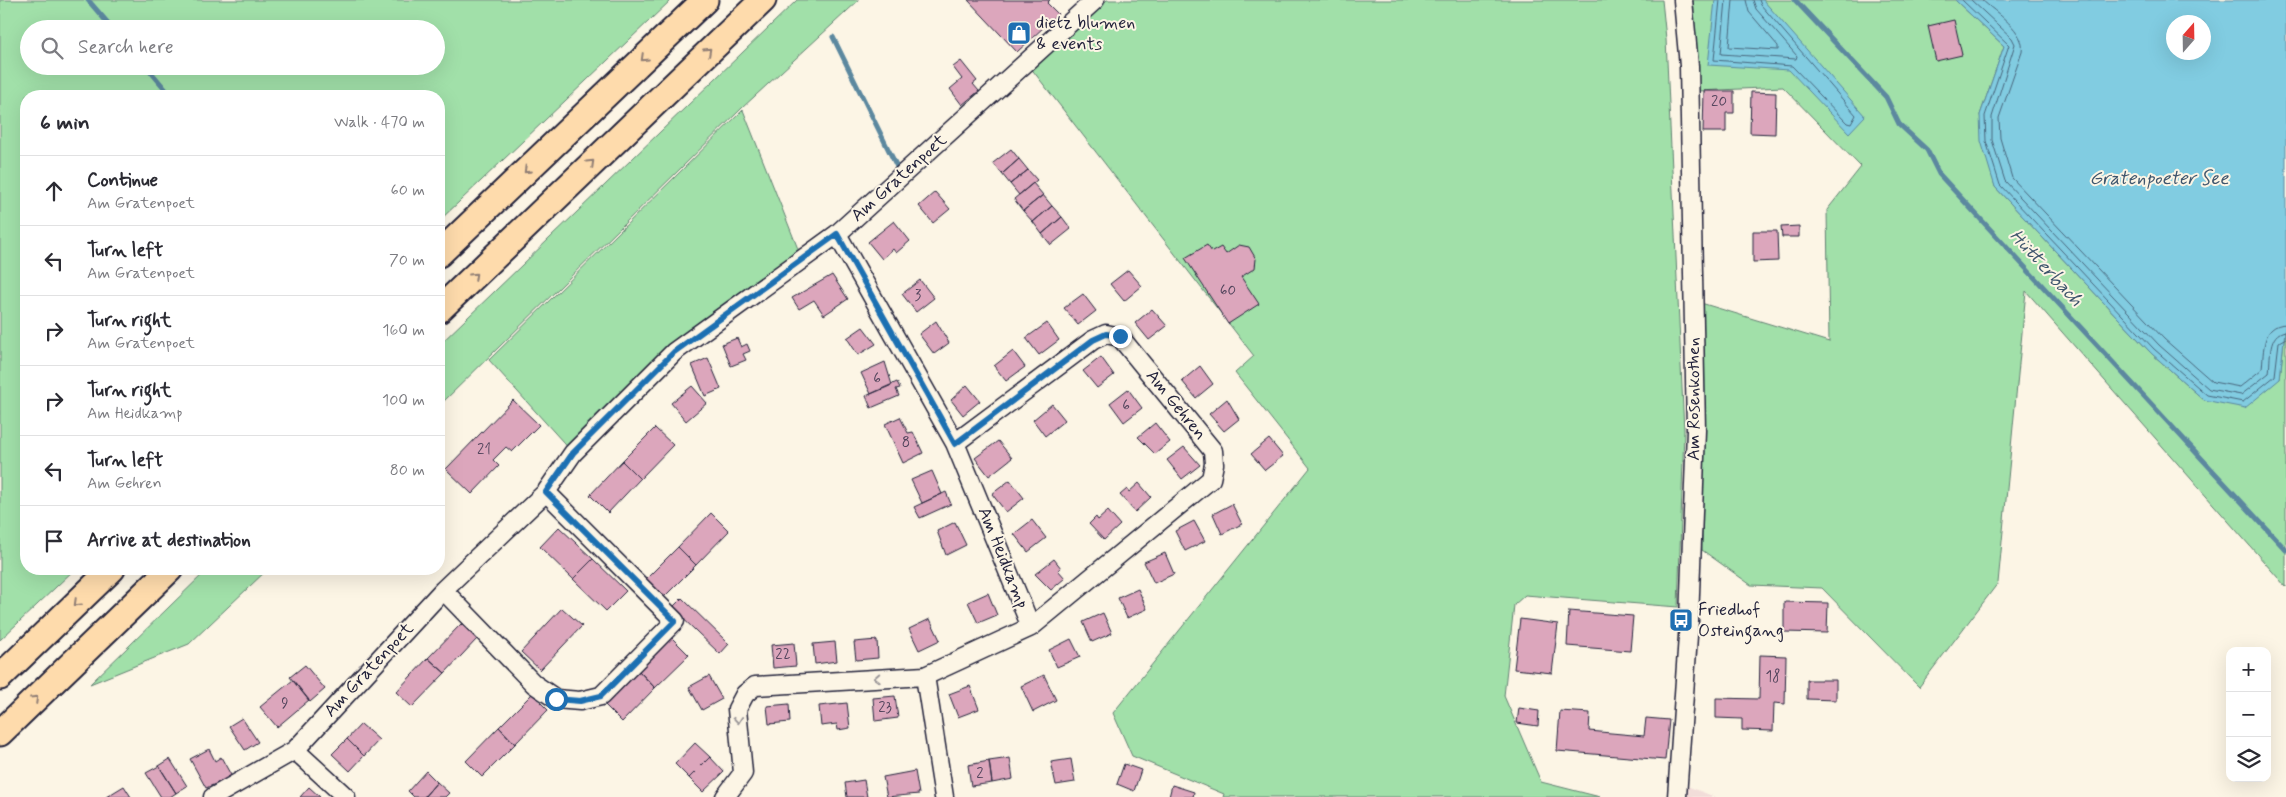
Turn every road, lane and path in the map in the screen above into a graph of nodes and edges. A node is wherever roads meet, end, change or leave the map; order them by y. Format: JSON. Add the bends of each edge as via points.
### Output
{"nodes":[{"id":1,"x":705,"y":0,"type":"edge"},
{"id":2,"x":762,"y":0,"type":"edge"},
{"id":3,"x":1095,"y":0,"type":"edge"},
{"id":4,"x":1683,"y":0,"type":"edge"},
{"id":5,"x":837,"y":234,"type":"junction"},
{"id":6,"x":445,"y":248,"type":"edge"},
{"id":7,"x":445,"y":304,"type":"edge"},
{"id":8,"x":955,"y":444,"type":"junction"},
{"id":9,"x":546,"y":492,"type":"junction"},
{"id":10,"x":106,"y":575,"type":"edge"},
{"id":11,"x":164,"y":575,"type":"edge"},
{"id":12,"x":443,"y":590,"type":"junction"},
{"id":13,"x":1031,"y":627,"type":"junction"},
{"id":14,"x":925,"y":676,"type":"junction"},
{"id":15,"x":0,"y":677,"type":"edge"},
{"id":16,"x":0,"y":733,"type":"edge"},
{"id":17,"x":295,"y":750,"type":"junction"},
{"id":18,"x":213,"y":797,"type":"edge"},
{"id":19,"x":346,"y":797,"type":"edge"},
{"id":20,"x":725,"y":797,"type":"edge"},
{"id":21,"x":944,"y":797,"type":"edge"},
{"id":22,"x":1677,"y":797,"type":"edge"}],
"edges":[{"from":1,"to":6,"type":"highway","one_way":true},
{"from":7,"to":2,"type":"highway","one_way":true},
{"from":3,"to":5,"type":"street","name":"Am Gratenpoet"},
{"from":4,"to":22,"type":"street","name":"Am Rosenkothen","via":[[1689,66],[1696,430],[1690,621]]},
{"from":5,"to":8,"type":"street","name":"Am Heidkamp"},
{"from":5,"to":9,"type":"street","name":"Am Gratenpoet","via":[[674,352],[573,453]]},
{"from":8,"to":13,"type":"street","name":"Am Heidkamp"},
{"from":8,"to":13,"type":"street","name":"Am Gehren","via":[[1093,340],[1106,334],[1120,336],[1213,450],[1211,479]]},
{"from":9,"to":12,"type":"street","name":"Am Gratenpoet"},
{"from":9,"to":12,"type":"street","via":[[675,621],[601,696],[580,701],[556,699],[534,684]]},
{"from":10,"to":15,"type":"highway","one_way":true},
{"from":16,"to":11,"type":"highway","one_way":true},
{"from":12,"to":17,"type":"street","name":"Am Gratenpoet"},
{"from":13,"to":14,"type":"street","name":"Am Heidkamp"},
{"from":14,"to":20,"type":"street","name":"Am Heidkamp","one_way":true,"via":[[756,686],[745,694],[737,709],[743,773]]},
{"from":14,"to":21,"type":"street"},
{"from":17,"to":18,"type":"street","name":"Am Gratenpoet"},
{"from":17,"to":19,"type":"street"}]}
